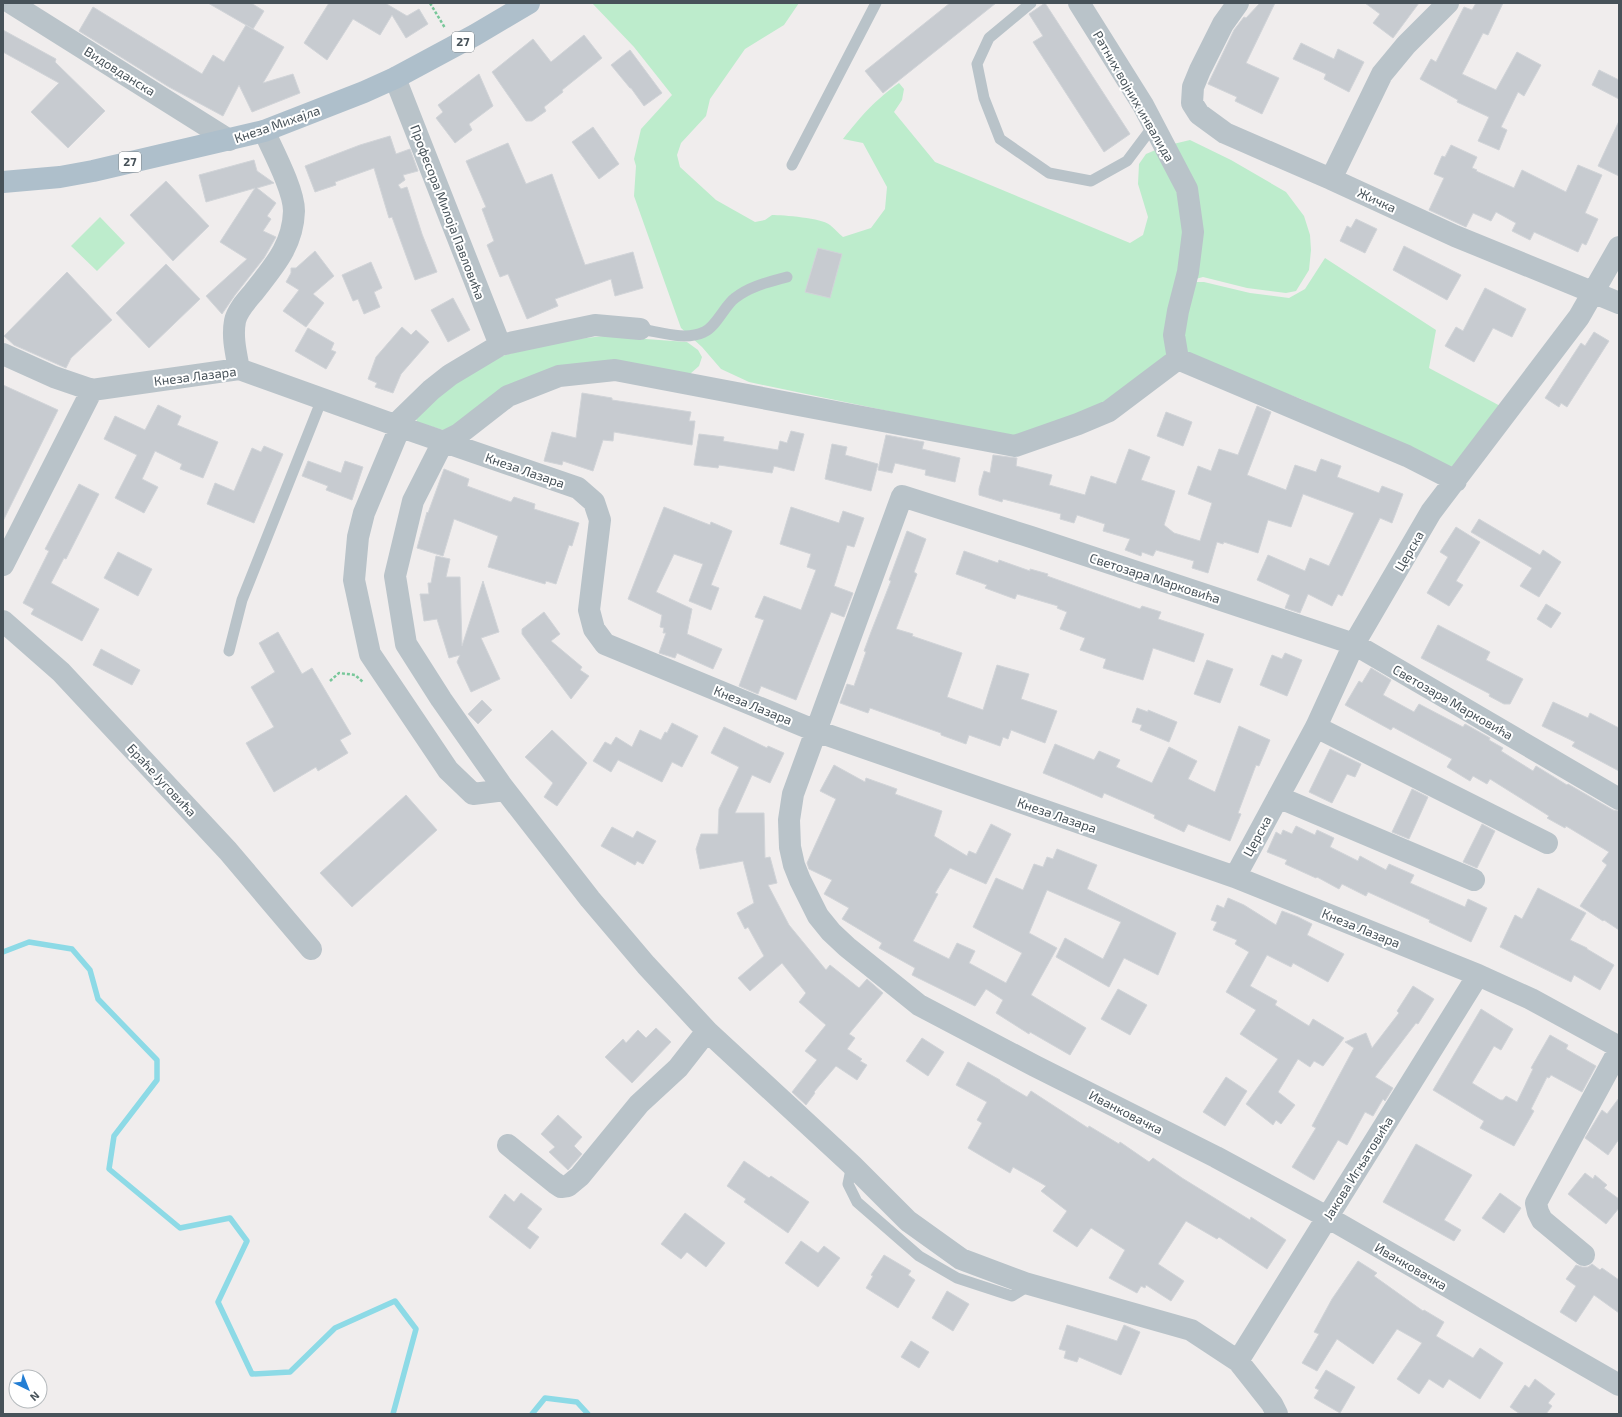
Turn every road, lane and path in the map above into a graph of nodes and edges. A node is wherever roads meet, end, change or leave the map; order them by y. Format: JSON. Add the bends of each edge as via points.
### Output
{"nodes":[{"id":1,"x":11,"y":3,"type":"edge"},
{"id":2,"x":430,"y":3,"type":"edge"},
{"id":3,"x":529,"y":3,"type":"edge"},
{"id":4,"x":876,"y":3,"type":"edge"},
{"id":5,"x":1031,"y":3,"type":"edge"},
{"id":6,"x":1079,"y":3,"type":"edge"},
{"id":7,"x":1238,"y":3,"type":"edge"},
{"id":8,"x":1448,"y":3,"type":"edge"},
{"id":9,"x":446,"y":30,"type":"dead end"},
{"id":10,"x":395,"y":78,"type":"junction"},
{"id":11,"x":1154,"y":126,"type":"junction"},
{"id":12,"x":264,"y":131,"type":"junction"},
{"id":13,"x":229,"y":140,"type":"junction"},
{"id":14,"x":792,"y":165,"type":"dead end"},
{"id":15,"x":1331,"y":178,"type":"junction"},
{"id":16,"x":3,"y":182,"type":"edge"},
{"id":17,"x":1619,"y":247,"type":"edge"},
{"id":18,"x":787,"y":277,"type":"dead end"},
{"id":19,"x":1594,"y":293,"type":"junction"},
{"id":20,"x":1619,"y":303,"type":"edge"},
{"id":21,"x":640,"y":329,"type":"joint"},
{"id":22,"x":500,"y":346,"type":"junction"},
{"id":23,"x":3,"y":354,"type":"edge"},
{"id":24,"x":1178,"y":359,"type":"junction"},
{"id":25,"x":239,"y":369,"type":"junction"},
{"id":26,"x":92,"y":390,"type":"junction"},
{"id":27,"x":322,"y":399,"type":"junction"},
{"id":28,"x":397,"y":426,"type":"junction"},
{"id":29,"x":444,"y":442,"type":"junction"},
{"id":30,"x":1456,"y":481,"type":"junction"},
{"id":31,"x":3,"y":565,"type":"edge"},
{"id":32,"x":3,"y":621,"type":"edge"},
{"id":33,"x":1354,"y":644,"type":"junction"},
{"id":34,"x":229,"y":651,"type":"dead end"},
{"id":35,"x":385,"y":678,"type":"junction"},
{"id":36,"x":330,"y":681,"type":"dead end"},
{"id":37,"x":1316,"y":727,"type":"junction"},
{"id":38,"x":816,"y":731,"type":"junction"},
{"id":39,"x":505,"y":790,"type":"junction"},
{"id":40,"x":1278,"y":797,"type":"junction"},
{"id":41,"x":1619,"y":798,"type":"edge"},
{"id":42,"x":1548,"y":843,"type":"dead end"},
{"id":43,"x":1235,"y":877,"type":"junction"},
{"id":44,"x":1474,"y":880,"type":"dead end"},
{"id":45,"x":312,"y":949,"type":"dead end"},
{"id":46,"x":1478,"y":975,"type":"junction"},
{"id":47,"x":707,"y":1031,"type":"junction"},
{"id":48,"x":1619,"y":1047,"type":"edge"},
{"id":49,"x":1619,"y":1050,"type":"edge"},
{"id":50,"x":508,"y":1145,"type":"dead end"},
{"id":51,"x":1327,"y":1217,"type":"junction"},
{"id":52,"x":1584,"y":1255,"type":"dead end"},
{"id":53,"x":1238,"y":1361,"type":"junction"},
{"id":54,"x":1619,"y":1385,"type":"edge"},
{"id":55,"x":1276,"y":1414,"type":"edge"}],
"edges":[{"from":1,"to":13,"type":"street","name":"Видовданска"},
{"from":2,"to":9,"type":"path"},
{"from":3,"to":10,"type":"main road","name":"Кнеза Михајла","number":"27"},
{"from":4,"to":14,"type":"lane"},
{"from":5,"to":11,"type":"lane","via":[[989,38],[977,64],[984,98],[1000,139],[1049,173],[1091,181],[1127,161]]},
{"from":6,"to":11,"type":"street","name":"Ратних војних инвалида"},
{"from":7,"to":15,"type":"street","name":"Жичка","via":[[1223,24],[1200,70],[1193,87],[1192,103],[1199,114],[1225,133]]},
{"from":8,"to":15,"type":"street","via":[[1406,45],[1382,74]]},
{"from":10,"to":12,"type":"main road","name":"Кнеза Михајла","number":"27"},
{"from":10,"to":22,"type":"street","name":"Професора Милоја Павловића"},
{"from":11,"to":24,"type":"street","name":"Ратних војних инвалида","via":[[1187,189],[1193,232],[1188,272],[1174,335]]},
{"from":12,"to":13,"type":"main road","name":"Кнеза Михајла","number":"27"},
{"from":12,"to":25,"type":"street","via":[[287,182],[294,209],[291,234],[283,254],[242,305],[235,320],[234,345]]},
{"from":13,"to":16,"type":"main road","name":"Кнеза Михајла","number":"27","via":[[93,171]]},
{"from":15,"to":19,"type":"street","name":"Жичка","via":[[1455,236]]},
{"from":17,"to":19,"type":"street","name":"Церска"},
{"from":18,"to":21,"type":"lane","via":[[754,286],[734,298],[705,332],[686,336]]},
{"from":19,"to":20,"type":"street","name":"Жичка"},
{"from":19,"to":30,"type":"street","name":"Церска","via":[[1579,317]]},
{"from":21,"to":22,"type":"street","via":[[595,325]]},
{"from":22,"to":28,"type":"street","via":[[431,390]]},
{"from":23,"to":26,"type":"street","name":"Кнеза Лазара","via":[[54,377]]},
{"from":24,"to":29,"type":"street","via":[[1109,411],[1015,446],[615,370],[559,376],[508,396],[459,434]]},
{"from":24,"to":30,"type":"street","via":[[1407,456]]},
{"from":25,"to":26,"type":"street","name":"Кнеза Лазара"},
{"from":25,"to":27,"type":"street","name":"Кнеза Лазара"},
{"from":26,"to":31,"type":"street"},
{"from":27,"to":28,"type":"street","name":"Кнеза Лазара"},
{"from":27,"to":34,"type":"lane","via":[[242,600]]},
{"from":28,"to":29,"type":"street","name":"Кнеза Лазара"},
{"from":28,"to":35,"type":"street","via":[[364,513],[358,537],[354,580],[370,654]]},
{"from":29,"to":38,"type":"street","name":"Кнеза Лазара","via":[[578,488],[594,502],[600,520],[589,610],[594,629],[605,644]]},
{"from":29,"to":39,"type":"street","via":[[413,501],[395,576],[406,644]]},
{"from":30,"to":33,"type":"street","name":"Церска","via":[[1431,512]]},
{"from":32,"to":45,"type":"street","name":"Браће Југовића","via":[[67,678],[228,851]]},
{"from":33,"to":37,"type":"street","name":"Церска"},
{"from":33,"to":38,"type":"street","name":"Светозара Марковића","via":[[902,496]]},
{"from":33,"to":41,"type":"street","name":"Светозара Марковића"},
{"from":35,"to":36,"type":"path","via":[[368,686],[355,675],[339,673]]},
{"from":35,"to":39,"type":"street","via":[[448,770],[473,794]]},
{"from":37,"to":40,"type":"street","name":"Церска"},
{"from":37,"to":42,"type":"street"},
{"from":38,"to":43,"type":"street","name":"Кнеза Лазара"},
{"from":38,"to":51,"type":"street","name":"Иванковачка","via":[[793,794],[789,820],[790,847],[800,880],[818,916],[831,932],[919,1005],[1216,1157]]},
{"from":39,"to":47,"type":"street","via":[[590,899]]},
{"from":40,"to":43,"type":"street","name":"Церска"},
{"from":40,"to":44,"type":"street"},
{"from":43,"to":46,"type":"street","name":"Кнеза Лазара"},
{"from":46,"to":48,"type":"street","name":"Кнеза Лазара","via":[[1531,999]]},
{"from":46,"to":51,"type":"street","name":"Јакова Игњатовића"},
{"from":47,"to":50,"type":"street","via":[[678,1068],[640,1104],[580,1176],[568,1186],[561,1187],[555,1183]]},
{"from":47,"to":53,"type":"street","via":[[852,1165],[908,1221],[961,1259],[1031,1285],[1191,1330]]},
{"from":49,"to":52,"type":"street","via":[[1536,1203],[1542,1220]]},
{"from":51,"to":53,"type":"street","name":"Јакова Игњатовића"},
{"from":51,"to":54,"type":"street","name":"Иванковачка"},
{"from":53,"to":55,"type":"street","via":[[1272,1404]]}]}
